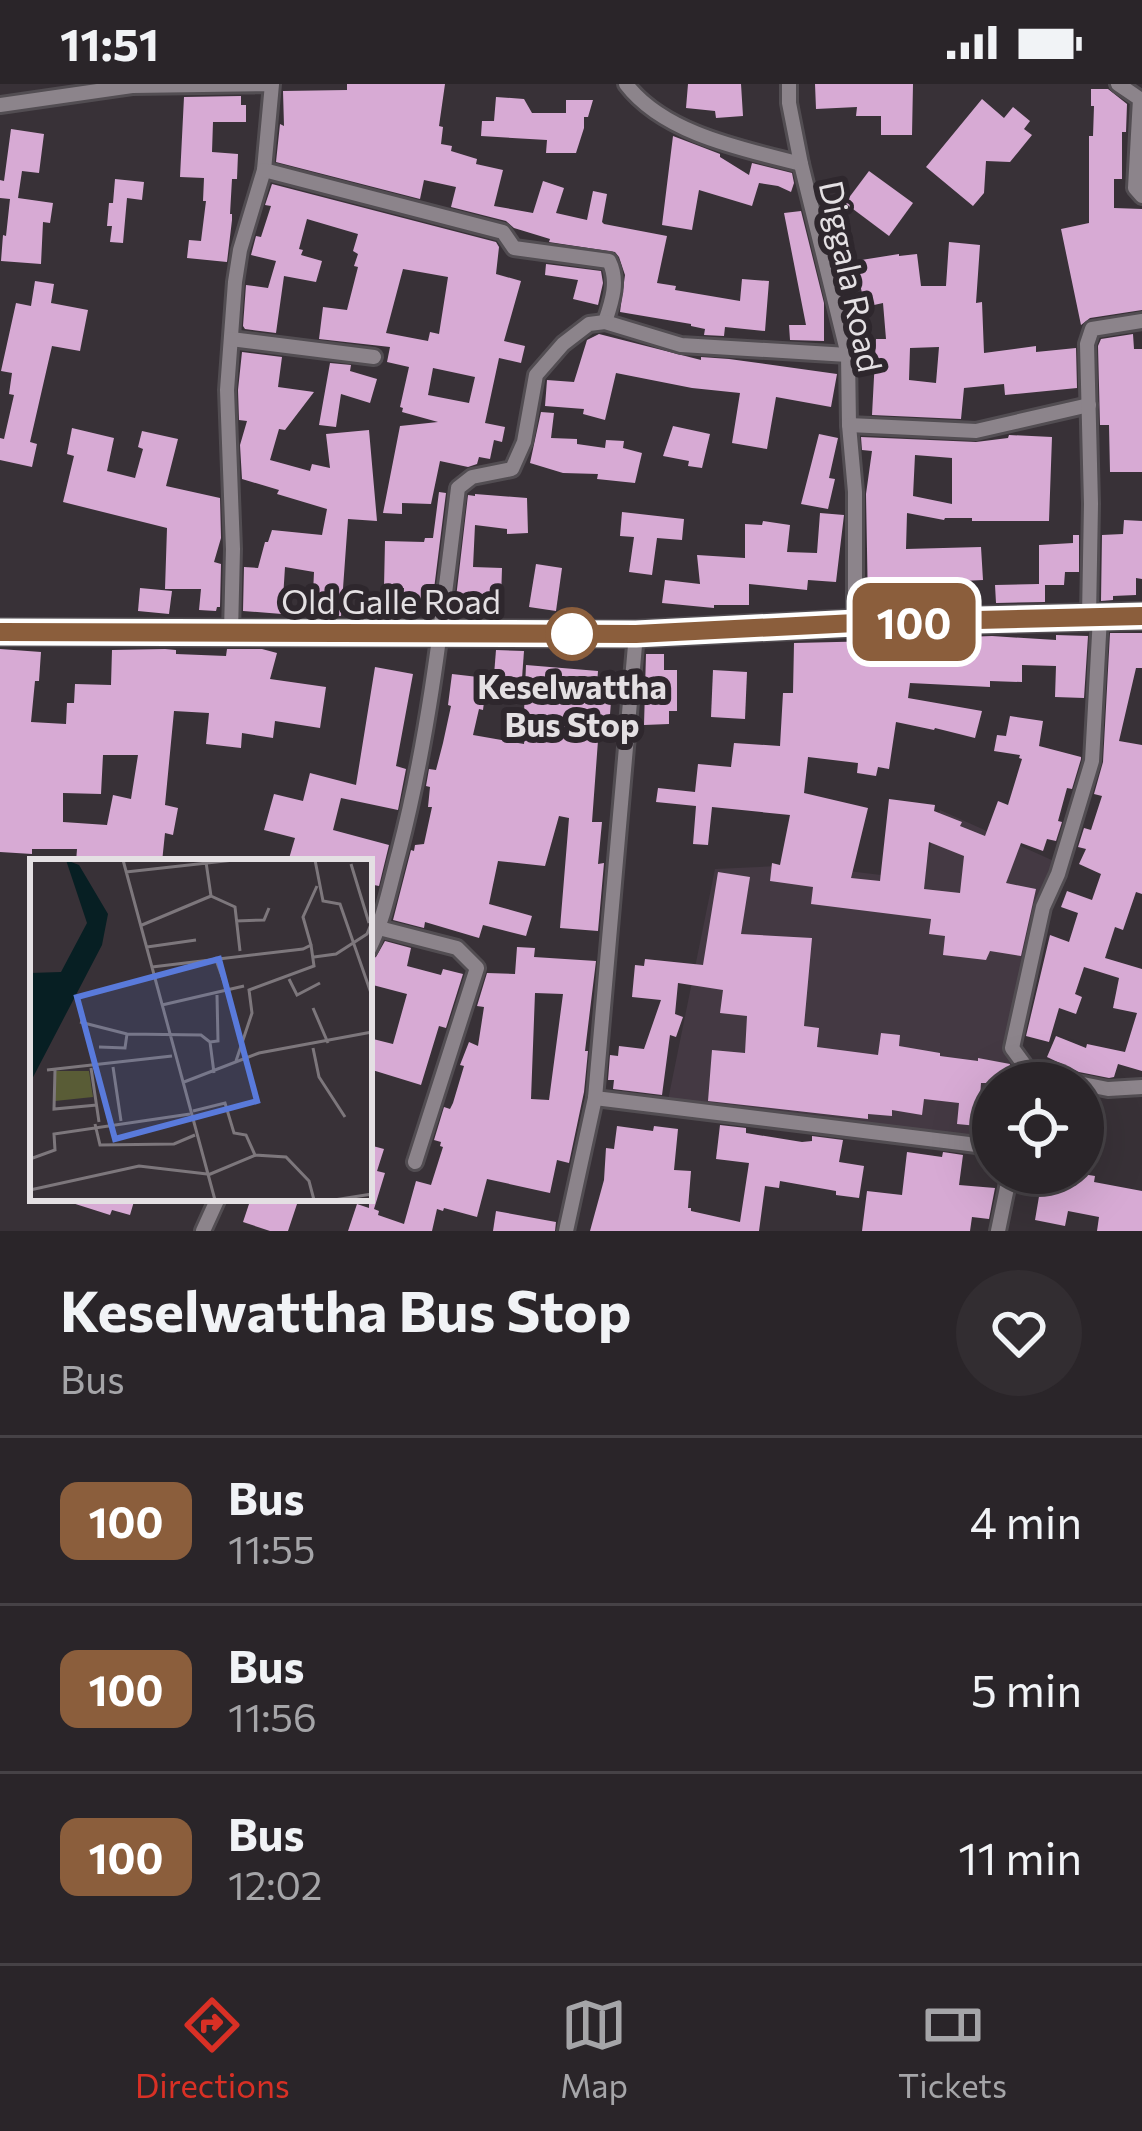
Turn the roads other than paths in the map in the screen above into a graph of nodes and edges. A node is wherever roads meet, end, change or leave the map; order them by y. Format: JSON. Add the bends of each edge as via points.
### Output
{"nodes":[{"id":1,"x":626,"y":84,"type":"edge"},
{"id":2,"x":789,"y":84,"type":"edge"},
{"id":3,"x":1118,"y":84,"type":"edge"},
{"id":4,"x":1141,"y":99,"type":"edge"},
{"id":5,"x":0,"y":105,"type":"edge"},
{"id":6,"x":801,"y":164,"type":"junction"},
{"id":7,"x":264,"y":170,"type":"junction"},
{"id":8,"x":1142,"y":196,"type":"edge"},
{"id":9,"x":1142,"y":321,"type":"edge"},
{"id":10,"x":604,"y":322,"type":"junction"},
{"id":11,"x":231,"y":339,"type":"junction"},
{"id":12,"x":848,"y":355,"type":"junction"},
{"id":13,"x":374,"y":357,"type":"dead end"},
{"id":14,"x":1089,"y":405,"type":"junction"},
{"id":15,"x":849,"y":424,"type":"junction"},
{"id":16,"x":1142,"y":616,"type":"edge"},
{"id":17,"x":1095,"y":617,"type":"junction"},
{"id":18,"x":855,"y":623,"type":"junction"},
{"id":19,"x":0,"y":632,"type":"edge"},
{"id":20,"x":231,"y":632,"type":"junction"},
{"id":21,"x":440,"y":633,"type":"junction"},
{"id":22,"x":636,"y":634,"type":"junction"},
{"id":23,"x":379,"y":928,"type":"junction"},
{"id":24,"x":372,"y":943,"type":"edge"},
{"id":25,"x":1020,"y":1062,"type":"edge"},
{"id":26,"x":1104,"y":1087,"type":"edge"},
{"id":27,"x":1142,"y":1087,"type":"edge"},
{"id":28,"x":595,"y":1098,"type":"junction"},
{"id":29,"x":972,"y":1144,"type":"edge"},
{"id":30,"x":415,"y":1162,"type":"dead end"},
{"id":31,"x":1006,"y":1194,"type":"edge"},
{"id":32,"x":217,"y":1201,"type":"edge"},
{"id":33,"x":202,"y":1231,"type":"edge"},
{"id":34,"x":566,"y":1231,"type":"edge"},
{"id":35,"x":998,"y":1231,"type":"edge"}],
"edges":[{"from":1,"to":6,"type":"street","via":[[676,125]]},
{"from":2,"to":6,"type":"street","name":"Diggala Road"},
{"from":3,"to":4,"type":"street"},
{"from":4,"to":8,"type":"street","via":[[1135,188]]},
{"from":5,"to":7,"type":"street","via":[[133,86],[272,84]]},
{"from":6,"to":12,"type":"street","name":"Diggala Road"},
{"from":7,"to":10,"type":"street","via":[[503,232],[514,248],[609,261],[615,273]]},
{"from":7,"to":11,"type":"street","via":[[240,250]]},
{"from":9,"to":14,"type":"street","via":[[1092,329]]},
{"from":10,"to":12,"type":"street","via":[[681,345]]},
{"from":10,"to":21,"type":"street","via":[[563,344],[536,375],[512,469],[458,488]]},
{"from":11,"to":13,"type":"street"},
{"from":11,"to":20,"type":"street"},
{"from":12,"to":15,"type":"street","name":"Diggala Road"},
{"from":14,"to":15,"type":"street","via":[[976,431]]},
{"from":14,"to":17,"type":"street"},
{"from":15,"to":18,"type":"street","name":"Diggala Road"},
{"from":16,"to":17,"type":"highway","name":"Old Galle Road"},
{"from":17,"to":18,"type":"highway","name":"Old Galle Road"},
{"from":17,"to":25,"type":"street","via":[[1092,761],[1039,920],[1012,1048]]},
{"from":18,"to":22,"type":"highway","name":"Old Galle Road"},
{"from":19,"to":20,"type":"highway","name":"Old Galle Road"},
{"from":20,"to":21,"type":"highway","name":"Old Galle Road"},
{"from":21,"to":22,"type":"highway","name":"Old Galle Road"},
{"from":21,"to":23,"type":"street","via":[[413,799]]},
{"from":22,"to":28,"type":"street"},
{"from":23,"to":24,"type":"street"},
{"from":23,"to":30,"type":"street","via":[[457,948],[477,968]]},
{"from":26,"to":27,"type":"street"},
{"from":28,"to":29,"type":"street"},
{"from":28,"to":34,"type":"street"},
{"from":31,"to":35,"type":"street"},
{"from":32,"to":33,"type":"street"}]}
